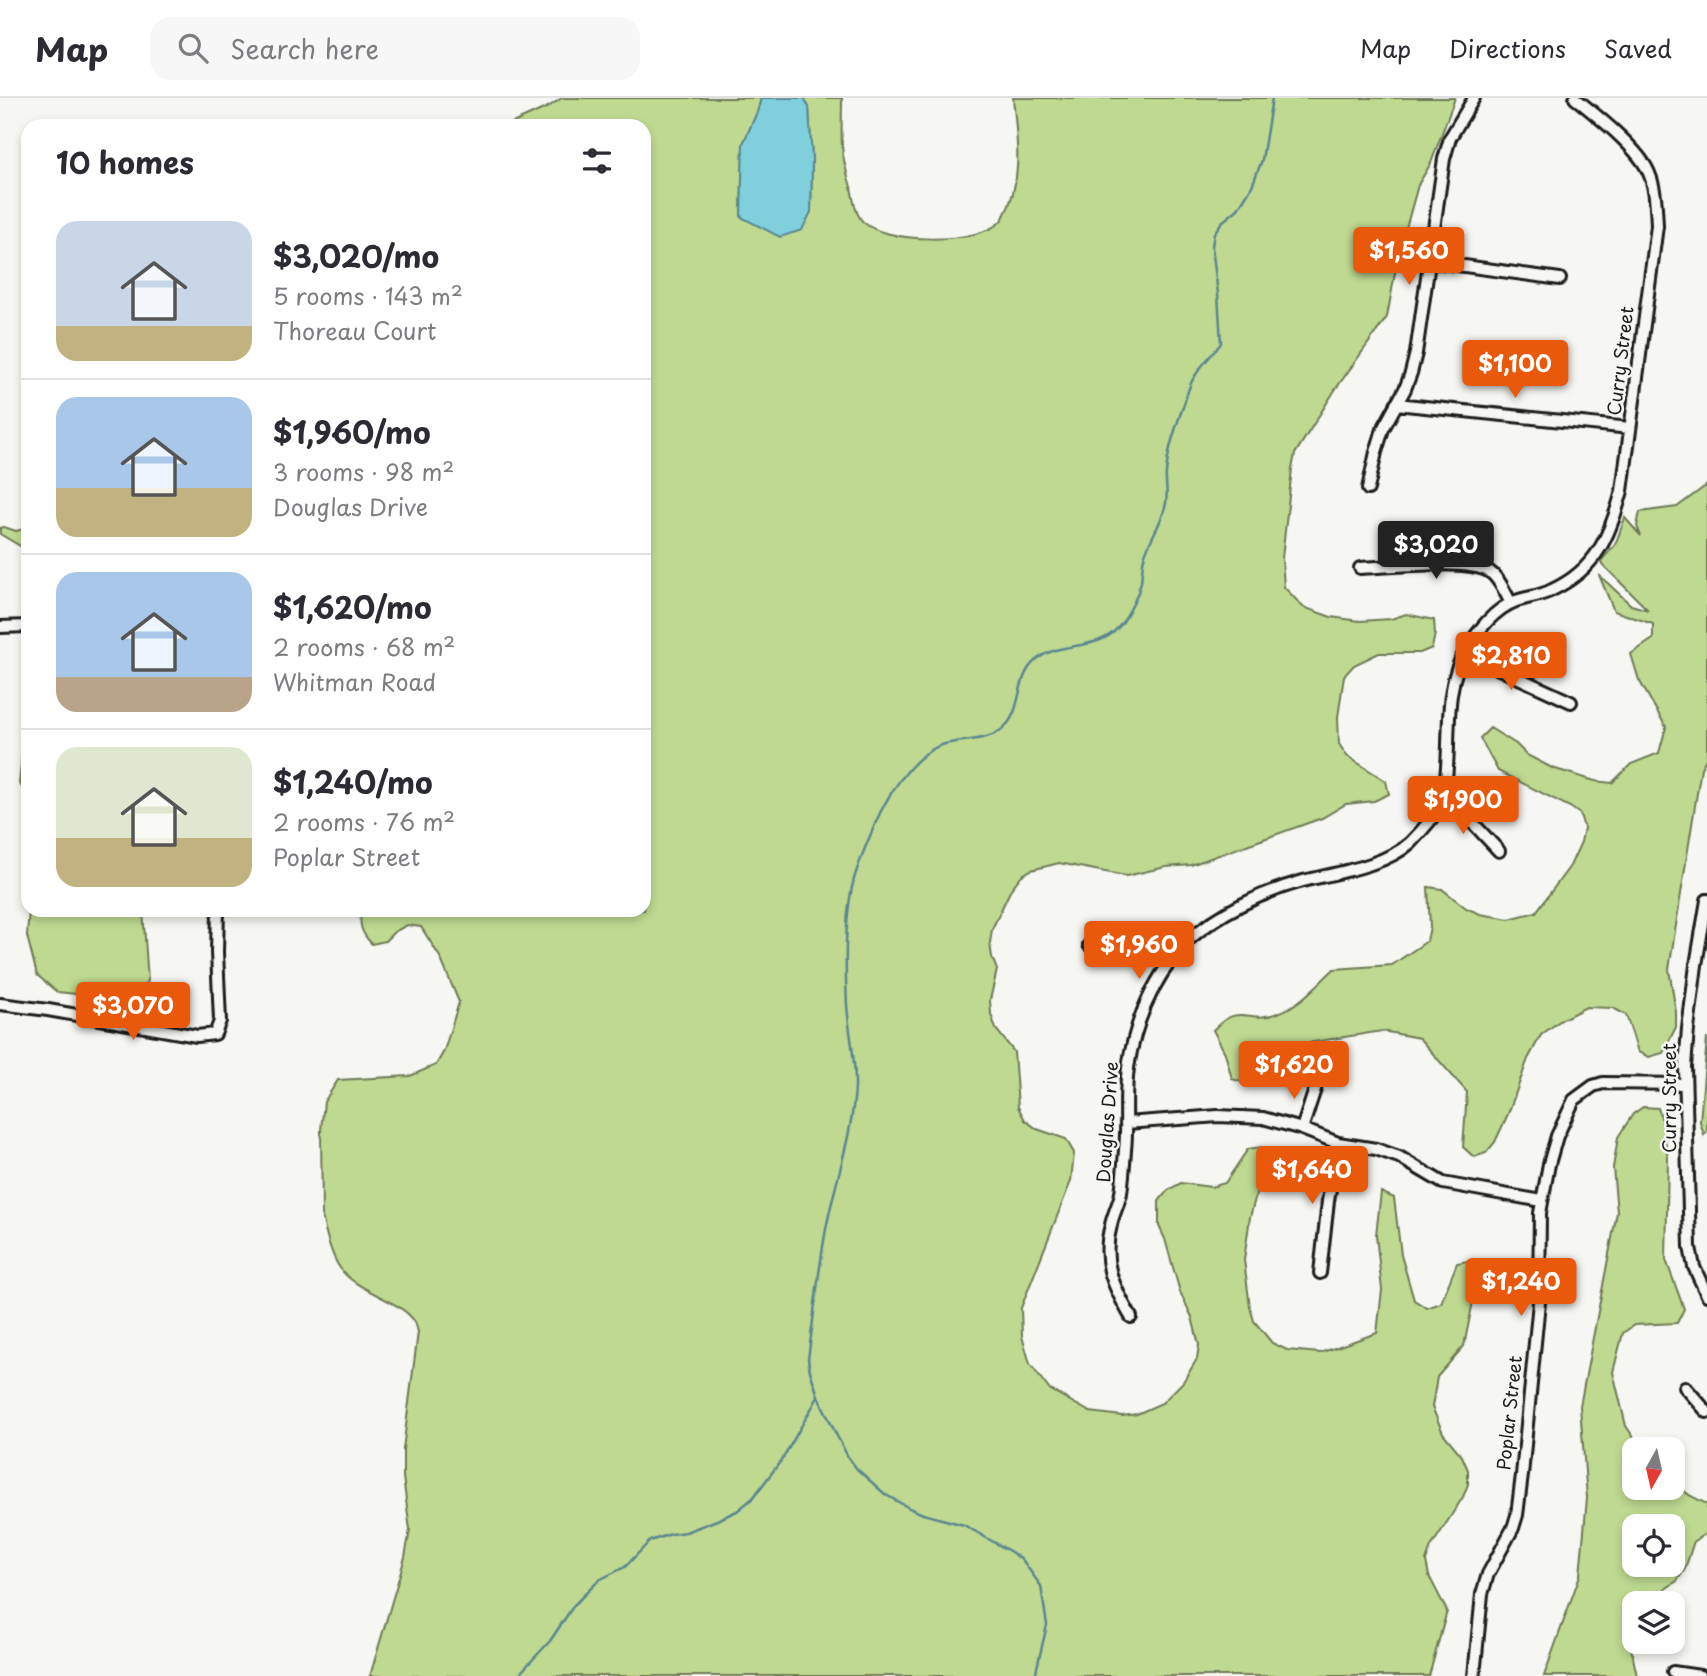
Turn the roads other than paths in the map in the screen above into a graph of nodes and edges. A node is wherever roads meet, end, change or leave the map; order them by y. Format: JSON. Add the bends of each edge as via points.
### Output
{"nodes":[{"id":1,"x":1474,"y":98,"type":"edge"},
{"id":2,"x":1575,"y":98,"type":"edge"},
{"id":3,"x":1428,"y":261,"type":"junction"},
{"id":4,"x":1560,"y":279,"type":"dead end"},
{"id":5,"x":1396,"y":404,"type":"junction"},
{"id":6,"x":1630,"y":428,"type":"junction"},
{"id":7,"x":1368,"y":489,"type":"dead end"},
{"id":8,"x":1360,"y":568,"type":"dead end"},
{"id":9,"x":1511,"y":603,"type":"junction"},
{"id":10,"x":21,"y":626,"type":"edge"},
{"id":11,"x":0,"y":627,"type":"edge"},
{"id":12,"x":1464,"y":653,"type":"junction"},
{"id":13,"x":1571,"y":702,"type":"dead end"},
{"id":14,"x":1442,"y":802,"type":"junction"},
{"id":15,"x":1499,"y":851,"type":"dead end"},
{"id":16,"x":1707,"y":900,"type":"edge"},
{"id":17,"x":218,"y":917,"type":"edge"},
{"id":18,"x":1089,"y":945,"type":"dead end"},
{"id":19,"x":1174,"y":957,"type":"junction"},
{"id":20,"x":0,"y":1004,"type":"edge"},
{"id":21,"x":1317,"y":1083,"type":"dead end"},
{"id":22,"x":1685,"y":1084,"type":"junction"},
{"id":23,"x":1125,"y":1123,"type":"junction"},
{"id":24,"x":1302,"y":1129,"type":"junction"},
{"id":25,"x":1338,"y":1143,"type":"junction"},
{"id":26,"x":1542,"y":1201,"type":"junction"},
{"id":27,"x":1320,"y":1273,"type":"dead end"},
{"id":28,"x":1707,"y":1295,"type":"edge"},
{"id":29,"x":1131,"y":1317,"type":"dead end"},
{"id":30,"x":1685,"y":1387,"type":"dead end"},
{"id":31,"x":1707,"y":1412,"type":"edge"},
{"id":32,"x":1673,"y":1672,"type":"dead end"},
{"id":33,"x":1474,"y":1676,"type":"edge"},
{"id":34,"x":1700,"y":1676,"type":"edge"}],
"edges":[{"from":1,"to":3,"type":"street","via":[[1450,138],[1444,159]]},
{"from":2,"to":6,"type":"street","name":"Curry Street","via":[[1647,168],[1656,206]]},
{"from":3,"to":4,"type":"street"},
{"from":3,"to":5,"type":"street","via":[[1416,353]]},
{"from":5,"to":6,"type":"street"},
{"from":5,"to":7,"type":"street","via":[[1376,452]]},
{"from":6,"to":9,"type":"street","name":"Curry Street","via":[[1622,491],[1606,540],[1573,577],[1539,596]]},
{"from":8,"to":9,"type":"street","via":[[1479,567],[1500,582]]},
{"from":9,"to":12,"type":"street","via":[[1479,630]]},
{"from":10,"to":11,"type":"street"},
{"from":12,"to":13,"type":"street"},
{"from":12,"to":14,"type":"street","via":[[1453,684]]},
{"from":14,"to":15,"type":"street","via":[[1472,822]]},
{"from":14,"to":19,"type":"street","name":"Douglas Drive","via":[[1400,851],[1357,868],[1278,888],[1242,904],[1186,942]]},
{"from":16,"to":22,"type":"street","name":"Curry Street","via":[[1688,1029]]},
{"from":17,"to":20,"type":"street","via":[[220,1021],[211,1036]]},
{"from":18,"to":19,"type":"street","via":[[1130,937]]},
{"from":19,"to":23,"type":"street","name":"Douglas Drive","via":[[1150,994],[1132,1046]]},
{"from":21,"to":24,"type":"street"},
{"from":22,"to":26,"type":"street","name":"Poplar Street","via":[[1603,1083],[1574,1100],[1557,1136]]},
{"from":22,"to":28,"type":"street","name":"Curry Street","via":[[1690,1247]]},
{"from":23,"to":24,"type":"street","via":[[1218,1116],[1263,1118]]},
{"from":23,"to":29,"type":"street","name":"Douglas Drive","via":[[1121,1196],[1110,1228],[1107,1263]]},
{"from":24,"to":25,"type":"street"},
{"from":25,"to":26,"type":"street","via":[[1399,1157],[1443,1183]]},
{"from":25,"to":27,"type":"street"},
{"from":26,"to":33,"type":"street","name":"Poplar Street","via":[[1539,1302],[1517,1515],[1482,1594]]},
{"from":30,"to":31,"type":"street"},
{"from":32,"to":34,"type":"street"}]}
